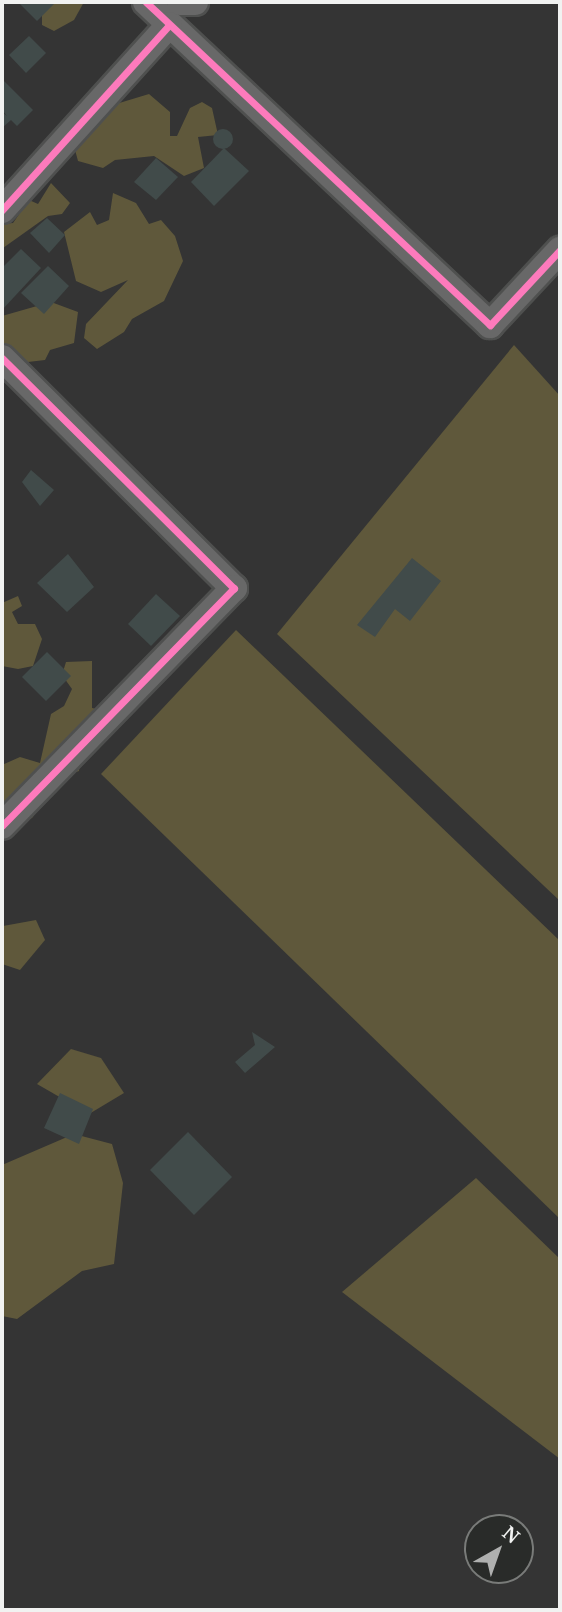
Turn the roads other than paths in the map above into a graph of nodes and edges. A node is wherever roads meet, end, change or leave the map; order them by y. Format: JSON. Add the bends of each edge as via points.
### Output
{"nodes":[{"id":1,"x":146,"y":2,"type":"edge"},
{"id":2,"x":195,"y":2,"type":"edge"},
{"id":3,"x":175,"y":13,"type":"edge"},
{"id":4,"x":2,"y":210,"type":"edge"},
{"id":5,"x":560,"y":250,"type":"edge"},
{"id":6,"x":2,"y":358,"type":"edge"},
{"id":7,"x":2,"y":826,"type":"edge"}],
"edges":[{"from":1,"to":3,"type":"street"},
{"from":2,"to":3,"type":"street"},
{"from":3,"to":4,"type":"street"},
{"from":3,"to":5,"type":"street","via":[[489,325]]},
{"from":6,"to":7,"type":"street","via":[[234,588]]}]}
